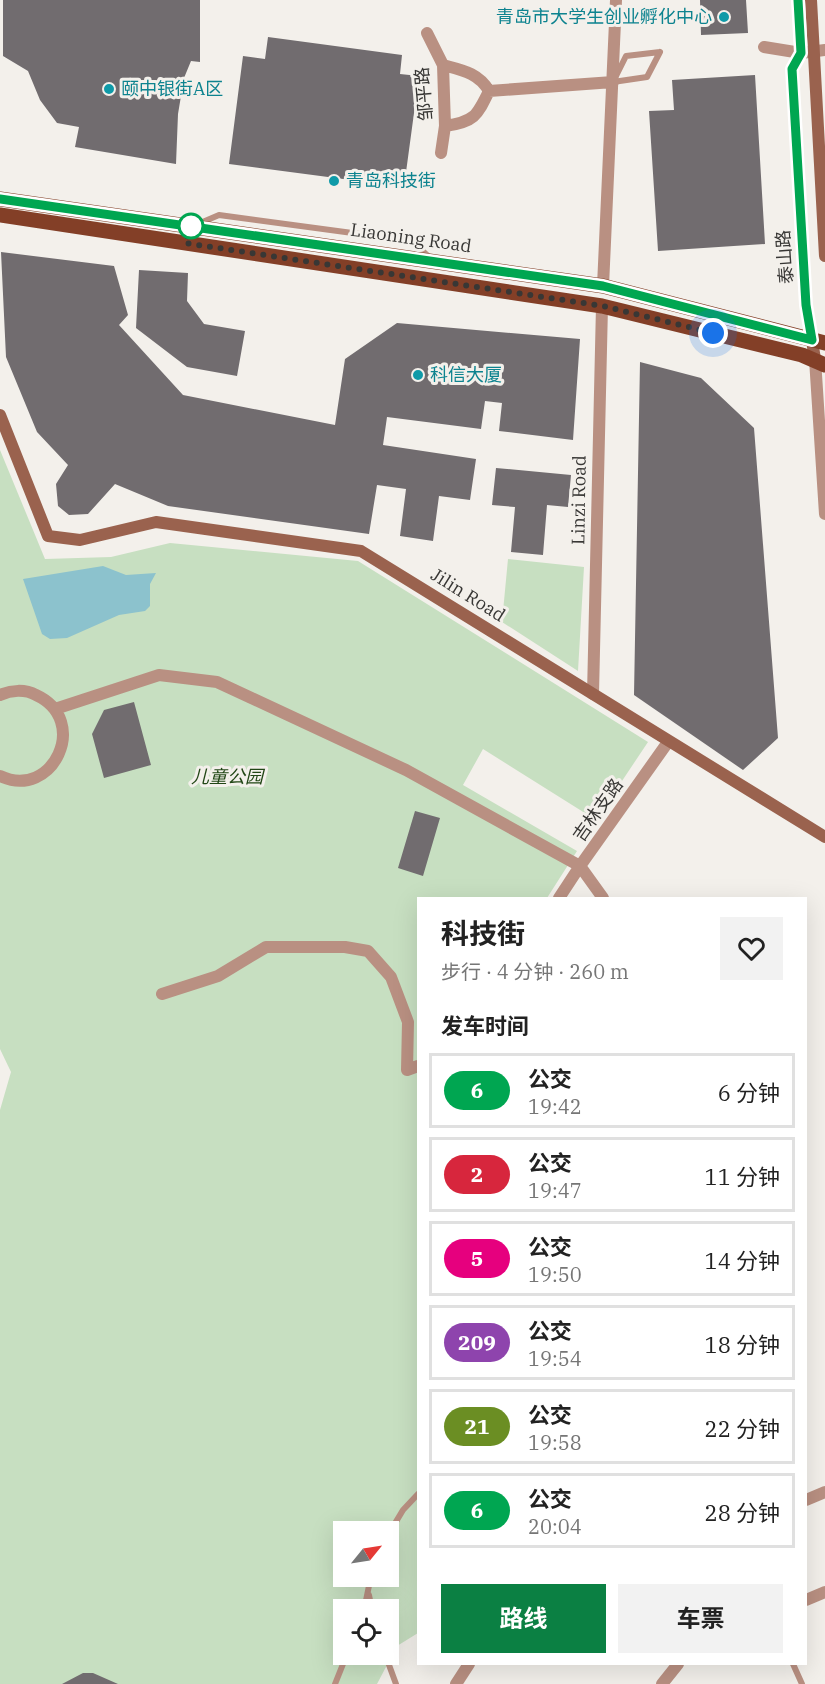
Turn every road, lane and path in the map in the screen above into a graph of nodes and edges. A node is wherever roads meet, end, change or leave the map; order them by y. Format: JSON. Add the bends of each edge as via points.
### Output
{"nodes":[{"id":1,"x":616,"y":0,"type":"edge"},
{"id":2,"x":798,"y":0,"type":"edge"},
{"id":3,"x":811,"y":0,"type":"edge"},
{"id":4,"x":428,"y":33,"type":"dead end"},
{"id":5,"x":764,"y":47,"type":"dead end"},
{"id":6,"x":813,"y":52,"type":"edge"},
{"id":7,"x":443,"y":65,"type":"junction"},
{"id":8,"x":613,"y":82,"type":"junction"},
{"id":9,"x":489,"y":91,"type":"junction"},
{"id":10,"x":445,"y":126,"type":"junction"},
{"id":11,"x":441,"y":153,"type":"dead end"},
{"id":12,"x":0,"y":199,"type":"edge"},
{"id":13,"x":0,"y":215,"type":"edge"},
{"id":14,"x":825,"y":255,"type":"edge"},
{"id":15,"x":603,"y":286,"type":"junction"},
{"id":16,"x":603,"y":306,"type":"junction"},
{"id":17,"x":819,"y":341,"type":"edge"},
{"id":18,"x":820,"y":362,"type":"edge"},
{"id":19,"x":0,"y":416,"type":"edge"},
{"id":20,"x":825,"y":514,"type":"edge"},
{"id":21,"x":1,"y":691,"type":"edge"},
{"id":22,"x":593,"y":694,"type":"junction"},
{"id":23,"x":55,"y":709,"type":"junction"},
{"id":24,"x":668,"y":742,"type":"junction"},
{"id":25,"x":0,"y":776,"type":"edge"},
{"id":26,"x":825,"y":837,"type":"edge"},
{"id":27,"x":580,"y":866,"type":"junction"},
{"id":28,"x":561,"y":897,"type":"edge"},
{"id":29,"x":602,"y":897,"type":"edge"},
{"id":30,"x":162,"y":994,"type":"dead end"},
{"id":31,"x":417,"y":1066,"type":"edge"},
{"id":32,"x":825,"y":1492,"type":"edge"},
{"id":33,"x":417,"y":1495,"type":"edge"},
{"id":34,"x":807,"y":1500,"type":"edge"},
{"id":35,"x":396,"y":1521,"type":"edge"},
{"id":36,"x":370,"y":1587,"type":"edge"},
{"id":37,"x":825,"y":1592,"type":"edge"},
{"id":38,"x":368,"y":1594,"type":"junction"},
{"id":39,"x":367,"y":1599,"type":"edge"},
{"id":40,"x":369,"y":1599,"type":"edge"},
{"id":41,"x":807,"y":1600,"type":"edge"},
{"id":42,"x":343,"y":1665,"type":"edge"},
{"id":43,"x":389,"y":1665,"type":"edge"},
{"id":44,"x":468,"y":1665,"type":"edge"},
{"id":45,"x":677,"y":1665,"type":"edge"},
{"id":46,"x":793,"y":1665,"type":"edge"},
{"id":47,"x":335,"y":1684,"type":"edge"},
{"id":48,"x":396,"y":1684,"type":"edge"},
{"id":49,"x":456,"y":1684,"type":"edge"},
{"id":50,"x":662,"y":1684,"type":"edge"},
{"id":51,"x":802,"y":1684,"type":"edge"}],
"edges":[{"from":1,"to":8,"type":"street"},
{"from":2,"to":6,"type":"street","name":"泰山路"},
{"from":3,"to":6,"type":"street"},
{"from":4,"to":7,"type":"street","name":"邹平路"},
{"from":5,"to":6,"type":"street"},
{"from":6,"to":14,"type":"street"},
{"from":6,"to":17,"type":"street","name":"泰山路","via":[[792,69],[806,305]]},
{"from":7,"to":9,"type":"street","via":[[482,80]]},
{"from":7,"to":10,"type":"street","name":"邹平路"},
{"from":8,"to":8,"type":"lane","via":[[647,77],[660,52],[626,56]]},
{"from":8,"to":9,"type":"street"},
{"from":8,"to":15,"type":"street"},
{"from":9,"to":10,"type":"street","via":[[477,115],[465,123]]},
{"from":10,"to":11,"type":"street","name":"邹平路"},
{"from":12,"to":15,"type":"main road","name":"Liaoning Road"},
{"from":13,"to":16,"type":"main road"},
{"from":15,"to":17,"type":"main road","name":"Liaoning Road"},
{"from":16,"to":18,"type":"main road"},
{"from":16,"to":22,"type":"street","name":"Linzi Road"},
{"from":17,"to":18,"type":"street","name":"泰山路"},
{"from":18,"to":20,"type":"street","name":"泰山路"},
{"from":19,"to":22,"type":"street","name":"Jilin Road","via":[[48,536],[80,540],[156,522],[361,551]]},
{"from":21,"to":23,"type":"street","via":[[32,692]]},
{"from":22,"to":24,"type":"street","name":"Jilin Road"},
{"from":23,"to":25,"type":"street","via":[[64,736],[55,763],[32,778]]},
{"from":23,"to":27,"type":"street","via":[[159,675],[217,682],[406,770]]},
{"from":24,"to":26,"type":"street","name":"Jilin Road"},
{"from":24,"to":27,"type":"street","name":"吉林支路"},
{"from":27,"to":28,"type":"street"},
{"from":27,"to":29,"type":"street","name":"吉林支路"},
{"from":30,"to":31,"type":"street","via":[[218,976],[266,947],[345,947],[368,951],[392,977],[408,1022],[407,1070]]},
{"from":32,"to":34,"type":"street"},
{"from":33,"to":35,"type":"lane"},
{"from":36,"to":38,"type":"lane"},
{"from":37,"to":41,"type":"street"},
{"from":38,"to":39,"type":"lane"},
{"from":38,"to":40,"type":"lane"},
{"from":42,"to":47,"type":"lane"},
{"from":43,"to":48,"type":"lane"},
{"from":44,"to":49,"type":"street"},
{"from":45,"to":50,"type":"street"},
{"from":46,"to":51,"type":"lane"}]}
